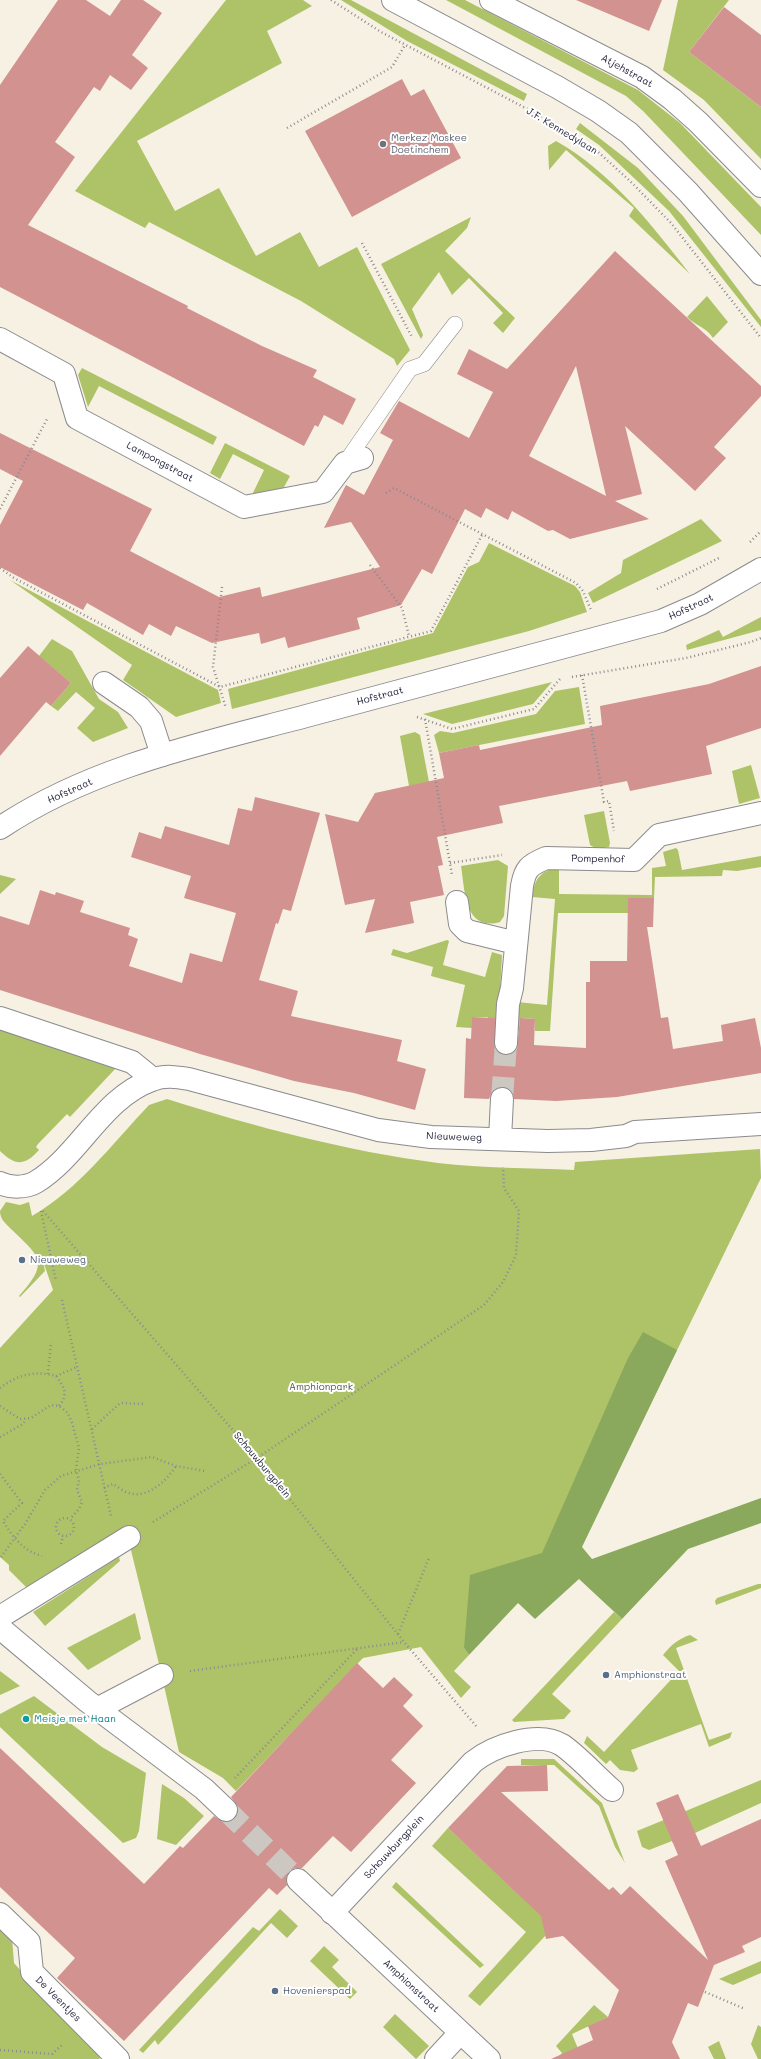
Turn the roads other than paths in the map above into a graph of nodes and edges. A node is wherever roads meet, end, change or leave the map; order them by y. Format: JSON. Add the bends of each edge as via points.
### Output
{"nodes":[{"id":1,"x":393,"y":0,"type":"edge"},
{"id":2,"x":490,"y":0,"type":"edge"},
{"id":3,"x":761,"y":186,"type":"edge"},
{"id":4,"x":761,"y":274,"type":"edge"},
{"id":5,"x":455,"y":324,"type":"dead end"},
{"id":6,"x":0,"y":339,"type":"edge"},
{"id":7,"x":354,"y":461,"type":"joint"},
{"id":8,"x":761,"y":569,"type":"edge"},
{"id":9,"x":104,"y":682,"type":"dead end"},
{"id":10,"x":162,"y":755,"type":"junction"},
{"id":11,"x":761,"y":813,"type":"edge"},
{"id":12,"x":0,"y":828,"type":"edge"},
{"id":13,"x":457,"y":902,"type":"road end"},
{"id":14,"x":516,"y":942,"type":"junction"},
{"id":15,"x":0,"y":1018,"type":"edge"},
{"id":16,"x":506,"y":1043,"type":"tunnel mouth"},
{"id":17,"x":153,"y":1079,"type":"junction"},
{"id":18,"x":502,"y":1099,"type":"tunnel mouth"},
{"id":19,"x":761,"y":1124,"type":"edge"},
{"id":20,"x":500,"y":1138,"type":"junction"},
{"id":21,"x":0,"y":1183,"type":"edge"},
{"id":22,"x":129,"y":1537,"type":"road end"},
{"id":23,"x":0,"y":1617,"type":"edge"},
{"id":24,"x":0,"y":1628,"type":"edge"},
{"id":25,"x":162,"y":1675,"type":"road end"},
{"id":26,"x":97,"y":1709,"type":"junction"},
{"id":27,"x":612,"y":1790,"type":"dead end"},
{"id":28,"x":226,"y":1810,"type":"tunnel mouth"},
{"id":29,"x":298,"y":1880,"type":"tunnel mouth"},
{"id":30,"x":332,"y":1913,"type":"junction"},
{"id":31,"x":0,"y":1914,"type":"edge"},
{"id":32,"x":460,"y":2033,"type":"junction"},
{"id":33,"x":118,"y":2059,"type":"edge"},
{"id":34,"x":436,"y":2059,"type":"edge"},
{"id":35,"x":489,"y":2059,"type":"edge"}],
"edges":[{"from":1,"to":4,"type":"street","via":[[557,87],[629,133],[688,192]]},
{"from":2,"to":3,"type":"street","name":"Atjehstraat","via":[[642,77],[698,122]]},
{"from":5,"to":7,"type":"lane","name":"Lampongstraat","via":[[425,362],[410,369]]},
{"from":6,"to":7,"type":"street","name":"Lampongstraat","via":[[64,374],[77,418],[244,507],[323,492]]},
{"from":8,"to":10,"type":"street","name":"Hofstraat","via":[[700,604],[661,621]]},
{"from":9,"to":10,"type":"street","via":[[139,707],[151,721]]},
{"from":10,"to":12,"type":"street","name":"Hofstraat","via":[[42,803]]},
{"from":11,"to":14,"type":"street","name":"Pompenhof","via":[[659,835],[634,860],[546,858],[534,863],[525,872]]},
{"from":13,"to":14,"type":"street","via":[[460,924],[466,931]]},
{"from":14,"to":16,"type":"street"},
{"from":15,"to":17,"type":"street","via":[[132,1062]]},
{"from":17,"to":20,"type":"street","name":"Nieuweweg","via":[[170,1076],[189,1079],[378,1130],[431,1137]]},
{"from":17,"to":21,"type":"street","name":"Nieuweweg","via":[[134,1088],[116,1103],[50,1171],[34,1183],[20,1187]]},
{"from":18,"to":20,"type":"street"},
{"from":19,"to":20,"type":"street","name":"Nieuweweg","via":[[635,1132],[626,1136],[591,1140]]},
{"from":22,"to":23,"type":"street"},
{"from":24,"to":26,"type":"street"},
{"from":25,"to":26,"type":"street"},
{"from":26,"to":28,"type":"street","via":[[204,1789]]},
{"from":27,"to":30,"type":"street","name":"Schouwburgplein","via":[[561,1745],[549,1740],[519,1741],[492,1749],[473,1762]]},
{"from":29,"to":30,"type":"street"},
{"from":30,"to":32,"type":"street","name":"Amphionstraat"},
{"from":31,"to":33,"type":"street","name":"De Veentjes","via":[[29,1942],[32,1972]]},
{"from":32,"to":34,"type":"street"},
{"from":32,"to":35,"type":"street","name":"Amphionstraat"}]}
